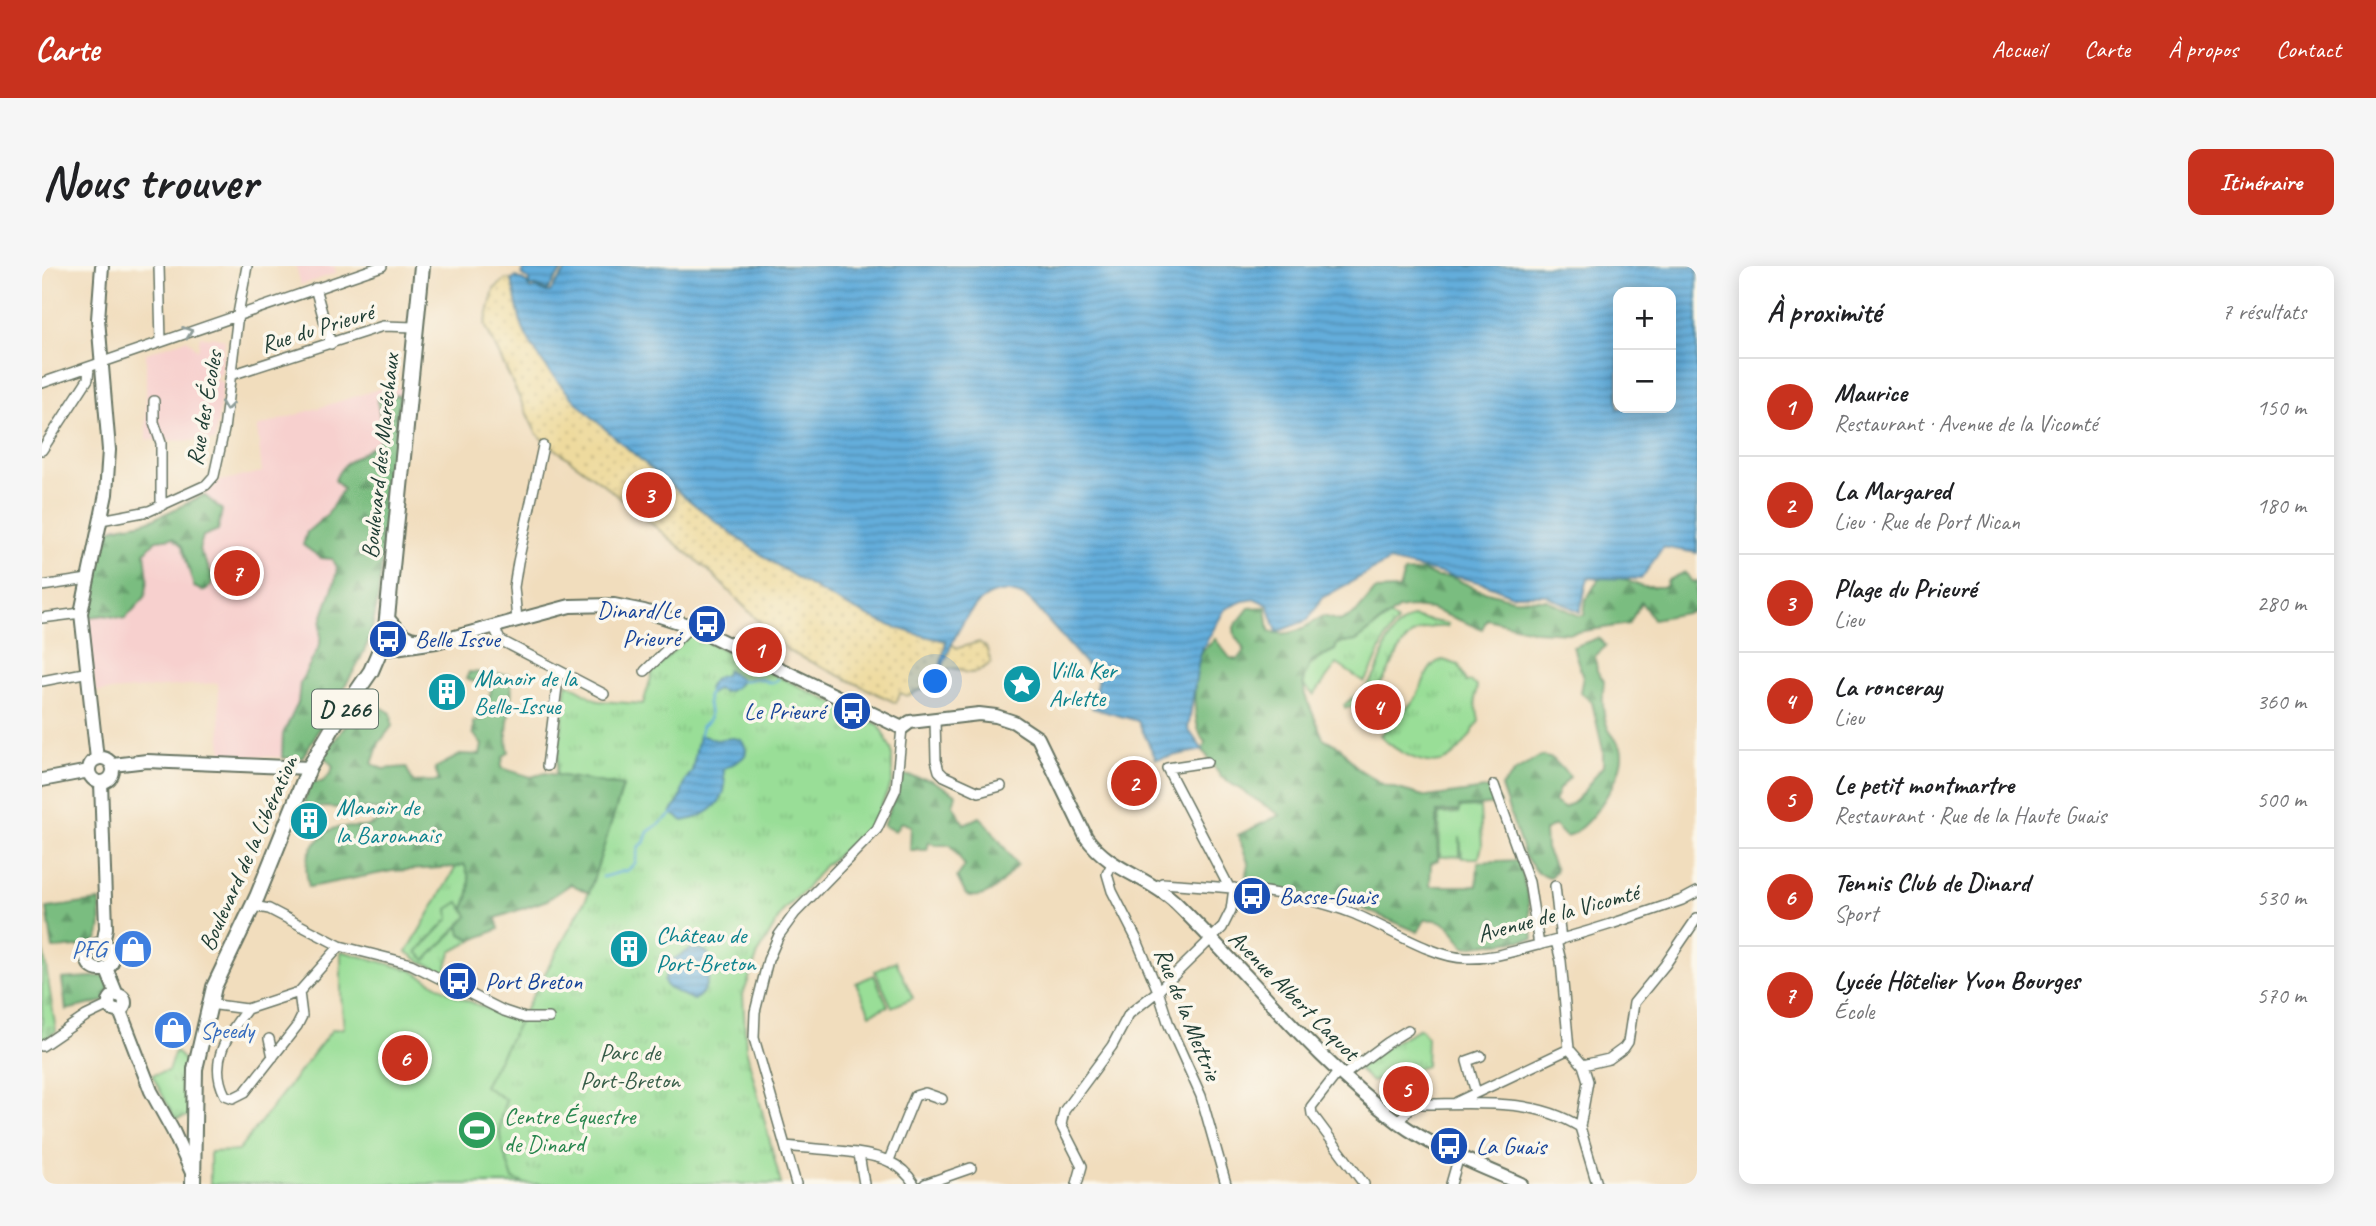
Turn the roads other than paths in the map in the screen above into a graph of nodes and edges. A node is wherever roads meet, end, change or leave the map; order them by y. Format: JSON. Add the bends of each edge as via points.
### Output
{"nodes":[{"id":1,"x":102,"y":266,"type":"edge"},
{"id":2,"x":159,"y":266,"type":"edge"},
{"id":3,"x":247,"y":266,"type":"edge"},
{"id":4,"x":382,"y":266,"type":"edge"},
{"id":5,"x":422,"y":266,"type":"edge"},
{"id":6,"x":315,"y":288,"type":"junction"},
{"id":7,"x":238,"y":314,"type":"junction"},
{"id":8,"x":415,"y":327,"type":"junction"},
{"id":9,"x":161,"y":342,"type":"junction"},
{"id":10,"x":331,"y":344,"type":"junction"},
{"id":11,"x":95,"y":365,"type":"junction"},
{"id":12,"x":231,"y":375,"type":"junction"},
{"id":13,"x":42,"y":383,"type":"edge"},
{"id":14,"x":154,"y":401,"type":"dead end"},
{"id":15,"x":543,"y":446,"type":"dead end"},
{"id":16,"x":42,"y":450,"type":"edge"},
{"id":17,"x":161,"y":506,"type":"junction"},
{"id":18,"x":101,"y":520,"type":"junction"},
{"id":19,"x":88,"y":579,"type":"junction"},
{"id":20,"x":42,"y":586,"type":"edge"},
{"id":21,"x":81,"y":613,"type":"junction"},
{"id":22,"x":42,"y":618,"type":"edge"},
{"id":23,"x":387,"y":618,"type":"junction"},
{"id":24,"x":517,"y":620,"type":"junction"},
{"id":25,"x":691,"y":626,"type":"junction"},
{"id":26,"x":494,"y":627,"type":"junction"},
{"id":27,"x":466,"y":634,"type":"junction"},
{"id":28,"x":381,"y":650,"type":"junction"},
{"id":29,"x":559,"y":671,"type":"junction"},
{"id":30,"x":645,"y":671,"type":"dead end"},
{"id":31,"x":89,"y":672,"type":"junction"},
{"id":32,"x":42,"y":681,"type":"edge"},
{"id":33,"x":604,"y":694,"type":"dead end"},
{"id":34,"x":935,"y":720,"type":"junction"},
{"id":35,"x":902,"y":729,"type":"junction"},
{"id":36,"x":97,"y":759,"type":"junction"},
{"id":37,"x":1207,"y":762,"type":"dead end"},
{"id":38,"x":113,"y":765,"type":"junction"},
{"id":39,"x":547,"y":766,"type":"dead end"},
{"id":40,"x":309,"y":768,"type":"junction"},
{"id":41,"x":89,"y":772,"type":"junction"},
{"id":42,"x":42,"y":780,"type":"edge"},
{"id":43,"x":102,"y":782,"type":"junction"},
{"id":44,"x":1494,"y":785,"type":"dead end"},
{"id":45,"x":1001,"y":786,"type":"dead end"},
{"id":46,"x":1112,"y":864,"type":"junction"},
{"id":47,"x":1555,"y":886,"type":"dead end"},
{"id":48,"x":1232,"y":887,"type":"junction"},
{"id":49,"x":1154,"y":888,"type":"junction"},
{"id":50,"x":1697,"y":892,"type":"edge"},
{"id":51,"x":255,"y":901,"type":"junction"},
{"id":52,"x":1697,"y":918,"type":"edge"},
{"id":53,"x":1558,"y":940,"type":"junction"},
{"id":54,"x":1211,"y":941,"type":"junction"},
{"id":55,"x":103,"y":944,"type":"junction"},
{"id":56,"x":1539,"y":945,"type":"junction"},
{"id":57,"x":340,"y":946,"type":"junction"},
{"id":58,"x":106,"y":968,"type":"junction"},
{"id":59,"x":1158,"y":991,"type":"junction"},
{"id":60,"x":299,"y":992,"type":"junction"},
{"id":61,"x":116,"y":1004,"type":"junction"},
{"id":62,"x":209,"y":1004,"type":"junction"},
{"id":63,"x":247,"y":1009,"type":"junction"},
{"id":64,"x":549,"y":1018,"type":"dead end"},
{"id":65,"x":1408,"y":1030,"type":"dead end"},
{"id":66,"x":269,"y":1039,"type":"dead end"},
{"id":67,"x":42,"y":1046,"type":"edge"},
{"id":68,"x":200,"y":1048,"type":"junction"},
{"id":69,"x":1569,"y":1049,"type":"junction"},
{"id":70,"x":1481,"y":1056,"type":"dead end"},
{"id":71,"x":273,"y":1057,"type":"junction"},
{"id":72,"x":1583,"y":1065,"type":"junction"},
{"id":73,"x":1342,"y":1073,"type":"junction"},
{"id":74,"x":1476,"y":1093,"type":"junction"},
{"id":75,"x":942,"y":1099,"type":"dead end"},
{"id":76,"x":1453,"y":1104,"type":"junction"},
{"id":77,"x":194,"y":1117,"type":"junction"},
{"id":78,"x":1398,"y":1122,"type":"junction"},
{"id":79,"x":1580,"y":1127,"type":"junction"},
{"id":80,"x":173,"y":1130,"type":"junction"},
{"id":81,"x":786,"y":1146,"type":"junction"},
{"id":82,"x":198,"y":1150,"type":"junction"},
{"id":83,"x":859,"y":1154,"type":"junction"},
{"id":84,"x":1459,"y":1156,"type":"junction"},
{"id":85,"x":889,"y":1160,"type":"junction"},
{"id":86,"x":971,"y":1168,"type":"dead end"},
{"id":87,"x":196,"y":1181,"type":"edge"},
{"id":88,"x":796,"y":1184,"type":"edge"},
{"id":89,"x":864,"y":1184,"type":"edge"},
{"id":90,"x":914,"y":1184,"type":"edge"},
{"id":91,"x":925,"y":1184,"type":"edge"},
{"id":92,"x":1077,"y":1184,"type":"edge"},
{"id":93,"x":1226,"y":1184,"type":"edge"},
{"id":94,"x":1364,"y":1184,"type":"edge"},
{"id":95,"x":1451,"y":1184,"type":"edge"},
{"id":96,"x":1521,"y":1184,"type":"edge"},
{"id":97,"x":1597,"y":1184,"type":"edge"}],
"edges":[{"from":1,"to":11,"type":"main road"},
{"from":2,"to":9,"type":"street"},
{"from":3,"to":7,"type":"street","name":"Rue des Écoles"},
{"from":4,"to":6,"type":"street"},
{"from":5,"to":8,"type":"main road","name":"Boulevard des Maréchaux"},
{"from":6,"to":7,"type":"street"},
{"from":6,"to":10,"type":"street"},
{"from":9,"to":7,"type":"street","one_way":true},
{"from":7,"to":12,"type":"street","name":"Rue des Écoles"},
{"from":8,"to":10,"type":"street","name":"Rue du Prieuré","via":[[383,326]]},
{"from":8,"to":23,"type":"main road","name":"Boulevard des Maréchaux"},
{"from":9,"to":11,"type":"street"},
{"from":10,"to":12,"type":"street","name":"Rue du Prieuré"},
{"from":11,"to":13,"type":"street"},
{"from":11,"to":16,"type":"street"},
{"from":11,"to":18,"type":"main road","via":[[110,450]]},
{"from":12,"to":17,"type":"street","name":"Rue des Écoles","one_way":true,"via":[[214,475],[206,485]]},
{"from":14,"to":17,"type":"street","via":[[161,443]]},
{"from":15,"to":24,"type":"street","via":[[516,574]]},
{"from":17,"to":18,"type":"street","name":"Rue des Écoles"},
{"from":18,"to":19,"type":"main road"},
{"from":19,"to":20,"type":"street"},
{"from":19,"to":21,"type":"main road"},
{"from":21,"to":22,"type":"street"},
{"from":21,"to":31,"type":"main road"},
{"from":23,"to":27,"type":"main road","via":[[412,640]]},
{"from":23,"to":28,"type":"main road","name":"Boulevard des Maréchaux"},
{"from":24,"to":25,"type":"main road","via":[[570,606],[599,604],[644,611]]},
{"from":24,"to":26,"type":"main road"},
{"from":25,"to":30,"type":"street"},
{"from":25,"to":35,"type":"main road"},
{"from":26,"to":27,"type":"main road"},
{"from":26,"to":29,"type":"street","via":[[500,640]]},
{"from":27,"to":28,"type":"main road"},
{"from":28,"to":40,"type":"main road","name":"Boulevard de la Libération","number":"D 266"},
{"from":29,"to":33,"type":"street"},
{"from":29,"to":39,"type":"street"},
{"from":31,"to":32,"type":"street"},
{"from":31,"to":36,"type":"main road"},
{"from":34,"to":35,"type":"main road","via":[[911,722]]},
{"from":34,"to":45,"type":"street","via":[[939,771],[978,792]]},
{"from":34,"to":46,"type":"main road","via":[[996,716],[1038,737],[1086,837]]},
{"from":35,"to":81,"type":"street","via":[[896,789],[877,829],[795,913],[768,960],[755,1012],[754,1038]]},
{"from":36,"to":38,"type":"main road"},
{"from":36,"to":41,"type":"main road"},
{"from":37,"to":48,"type":"street","via":[[1167,768]]},
{"from":38,"to":40,"type":"main road","via":[[147,761]]},
{"from":38,"to":43,"type":"main road","via":[[111,777]]},
{"from":40,"to":51,"type":"main road","name":"Boulevard de la Libération","number":"D 266"},
{"from":41,"to":42,"type":"main road"},
{"from":41,"to":43,"type":"main road"},
{"from":43,"to":55,"type":"main road"},
{"from":44,"to":56,"type":"street","via":[[1529,882]]},
{"from":46,"to":49,"type":"main road"},
{"from":46,"to":59,"type":"street","name":"Rue de la Mettrie","via":[[1107,874],[1112,891]]},
{"from":47,"to":53,"type":"street"},
{"from":48,"to":49,"type":"street","name":"Avenue de la Vicomté","via":[[1162,883]]},
{"from":48,"to":54,"type":"street","via":[[1231,910]]},
{"from":48,"to":56,"type":"street","name":"Avenue de la Vicomté","via":[[1351,912],[1423,947],[1462,959]]},
{"from":49,"to":54,"type":"main road","name":"Avenue Albert Caquot","via":[[1173,900]]},
{"from":50,"to":53,"type":"street","name":"Avenue de la Vicomté"},
{"from":51,"to":57,"type":"street"},
{"from":51,"to":62,"type":"main road","name":"Boulevard de la Libération","number":"D 266"},
{"from":52,"to":72,"type":"street","via":[[1634,1003],[1624,1048],[1609,1059]]},
{"from":53,"to":56,"type":"street","name":"Avenue de la Vicomté"},
{"from":53,"to":69,"type":"street"},
{"from":54,"to":59,"type":"street"},
{"from":54,"to":73,"type":"main road","name":"Avenue Albert Caquot"},
{"from":55,"to":58,"type":"main road","via":[[113,955]]},
{"from":55,"to":58,"type":"main road","via":[[89,949],[87,959],[96,969]]},
{"from":57,"to":60,"type":"street"},
{"from":57,"to":64,"type":"street","via":[[411,964],[504,1012]]},
{"from":58,"to":61,"type":"main road"},
{"from":59,"to":92,"type":"street","via":[[1129,1014],[1112,1046],[1064,1111],[1061,1125],[1082,1166]]},
{"from":59,"to":93,"type":"street","name":"Rue de la Mettrie","via":[[1201,1096]]},
{"from":60,"to":63,"type":"street"},
{"from":60,"to":71,"type":"street","via":[[302,1016]]},
{"from":61,"to":67,"type":"street","via":[[86,1016]]},
{"from":61,"to":80,"type":"main road","via":[[151,1091]]},
{"from":62,"to":63,"type":"street"},
{"from":62,"to":68,"type":"main road","name":"Boulevard de la Libération","number":"D 266"},
{"from":63,"to":71,"type":"street","via":[[227,1035],[219,1055],[218,1074],[225,1095],[233,1102]]},
{"from":65,"to":73,"type":"street"},
{"from":66,"to":71,"type":"street"},
{"from":68,"to":77,"type":"main road","name":"Boulevard de la Libération","number":"D 266"},
{"from":68,"to":82,"type":"main road","name":"Boulevard de la Libération","number":"D 266","via":[[204,1051]]},
{"from":69,"to":72,"type":"street"},
{"from":69,"to":74,"type":"street"},
{"from":70,"to":74,"type":"street","via":[[1467,1060]]},
{"from":72,"to":79,"type":"street","via":[[1588,1081]]},
{"from":73,"to":78,"type":"main road","name":"Avenue Albert Caquot"},
{"from":73,"to":94,"type":"street","via":[[1311,1107],[1312,1114]]},
{"from":74,"to":76,"type":"street"},
{"from":75,"to":85,"type":"street","via":[[925,1093],[915,1096]]},
{"from":76,"to":78,"type":"street","via":[[1419,1104]]},
{"from":76,"to":79,"type":"street","via":[[1550,1111]]},
{"from":77,"to":80,"type":"main road","via":[[186,1129]]},
{"from":77,"to":82,"type":"main road","name":"Boulevard de la Libération","number":"D 266"},
{"from":78,"to":84,"type":"main road","name":"Avenue Albert Caquot"},
{"from":79,"to":97,"type":"street"},
{"from":80,"to":82,"type":"main road"},
{"from":80,"to":87,"type":"main road"},
{"from":81,"to":83,"type":"street"},
{"from":81,"to":88,"type":"street"},
{"from":82,"to":87,"type":"main road","name":"Boulevard de la Libération","number":"D 266"},
{"from":83,"to":85,"type":"street"},
{"from":83,"to":89,"type":"street"},
{"from":84,"to":95,"type":"street"},
{"from":84,"to":96,"type":"main road","name":"Avenue Albert Caquot"},
{"from":85,"to":90,"type":"street"},
{"from":86,"to":91,"type":"street"}]}
